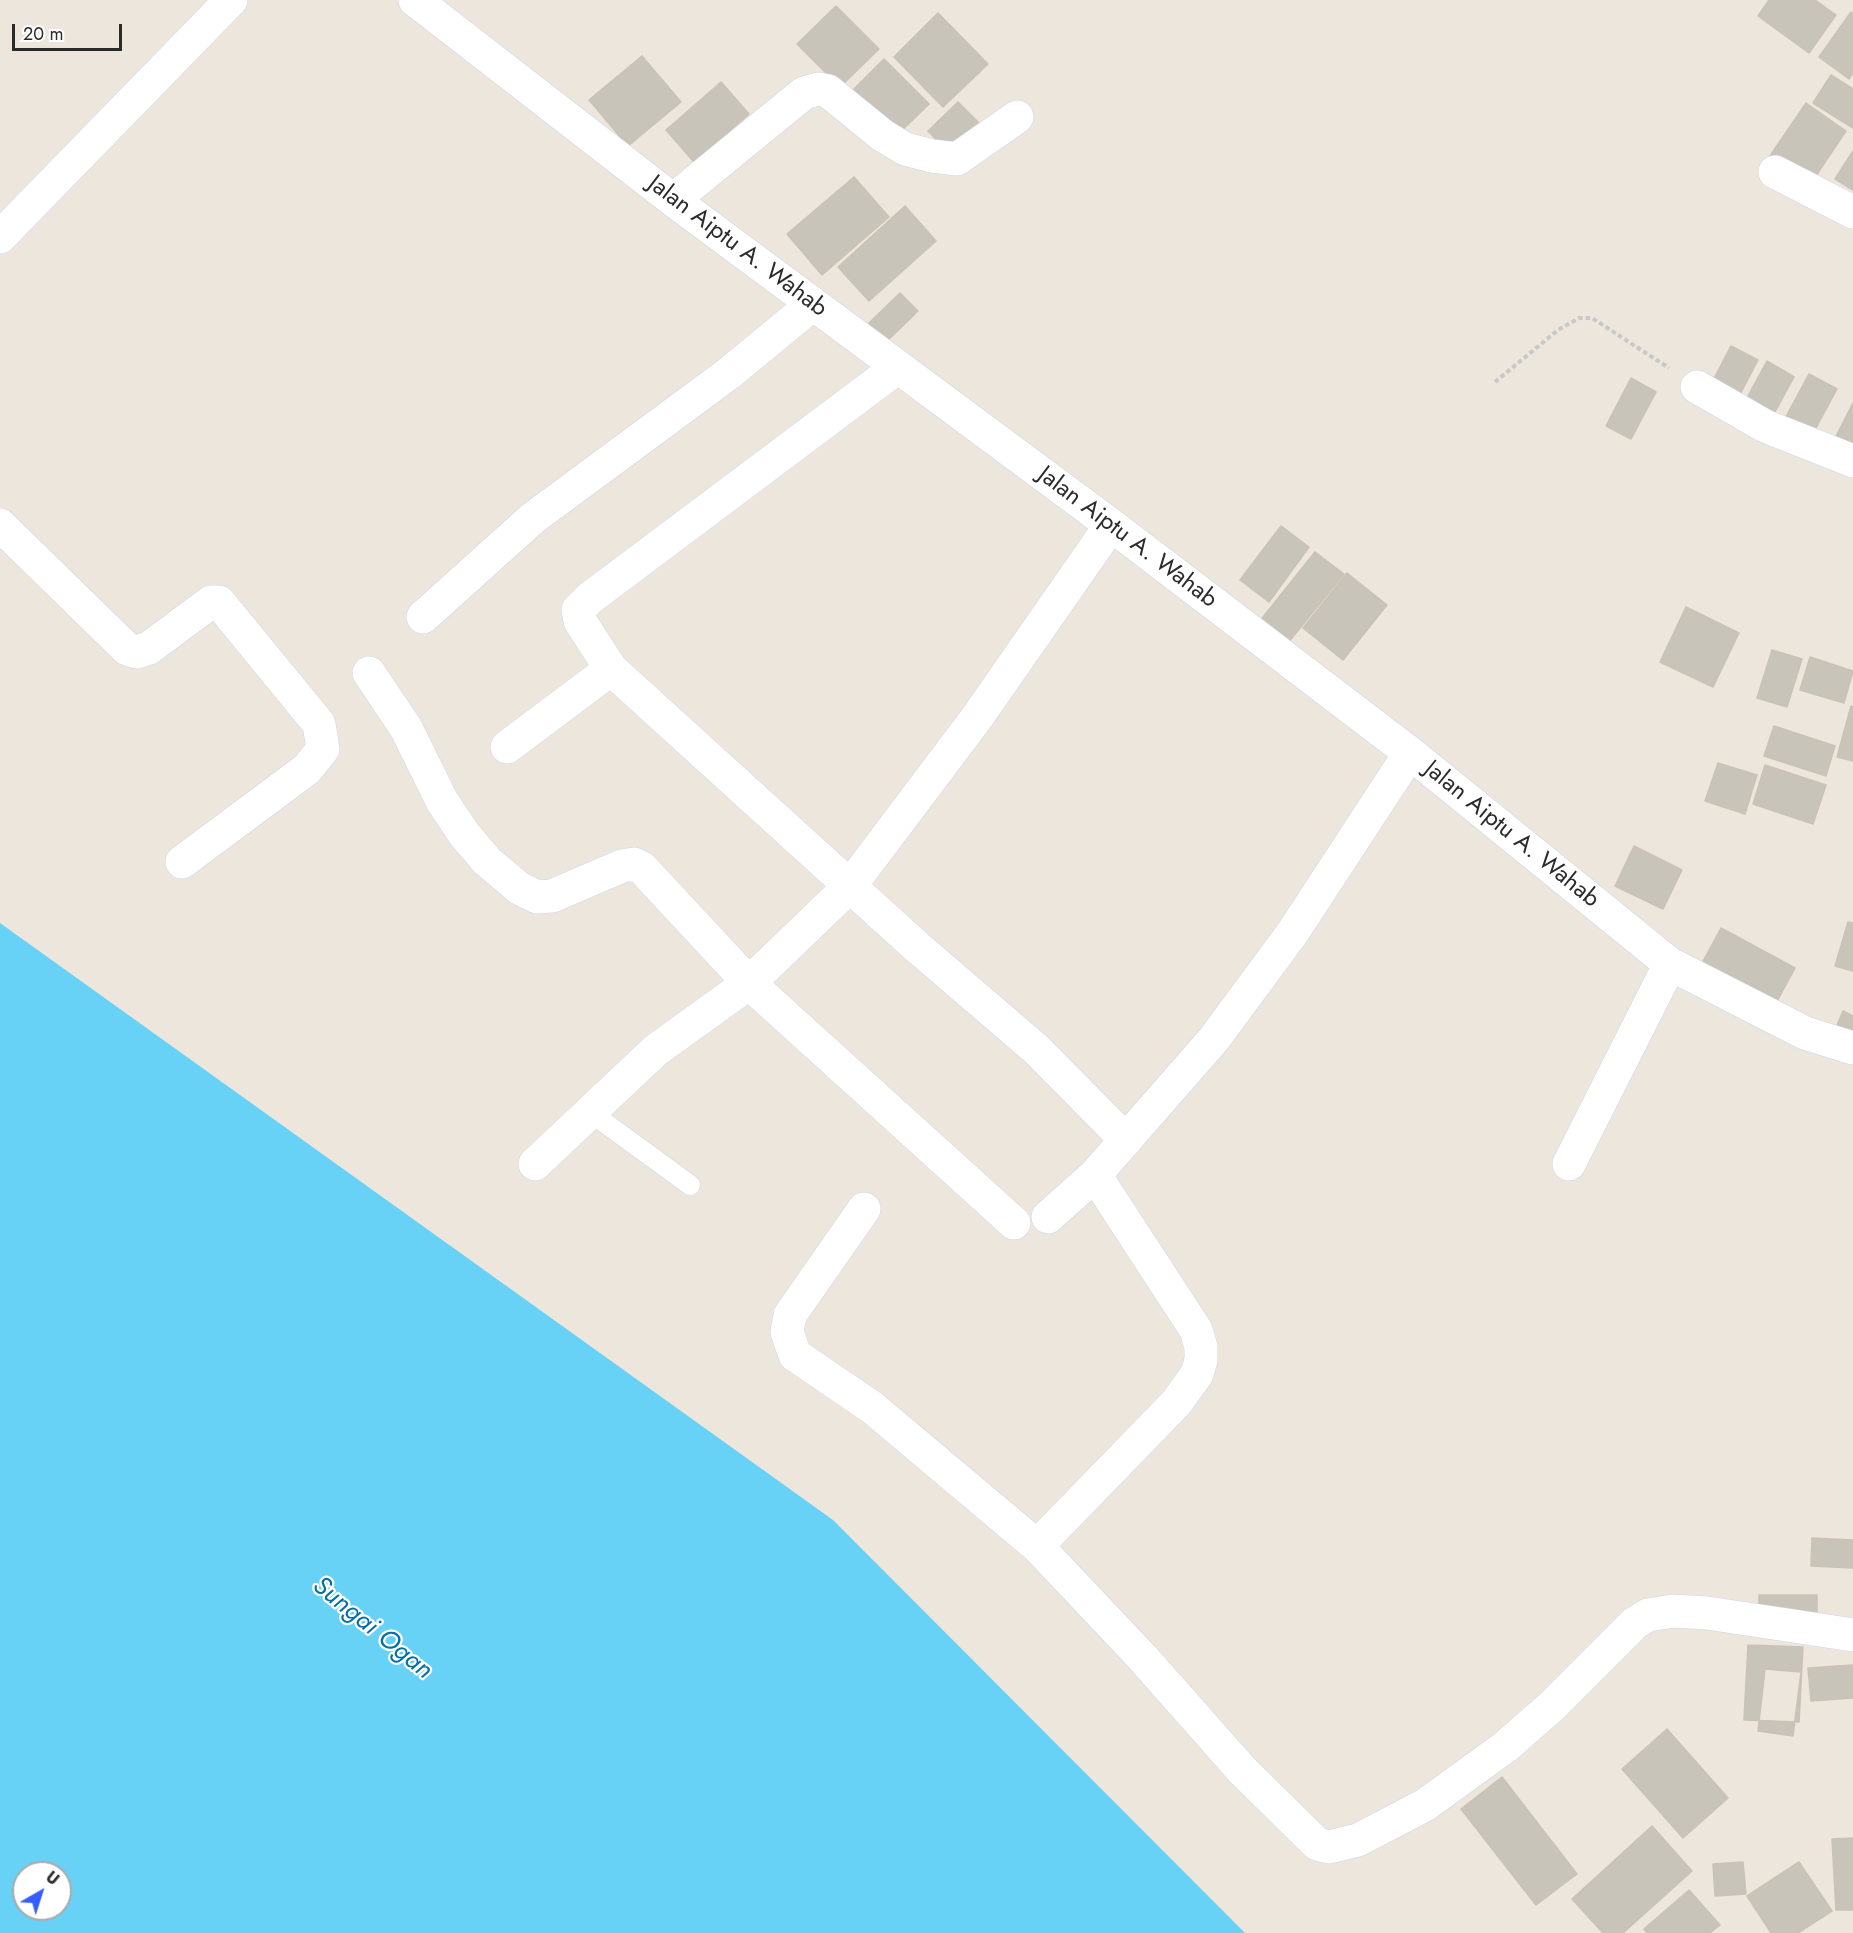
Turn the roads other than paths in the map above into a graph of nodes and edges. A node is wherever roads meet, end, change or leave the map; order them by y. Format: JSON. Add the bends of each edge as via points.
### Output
{"nodes":[{"id":1,"x":231,"y":0,"type":"edge"},
{"id":2,"x":415,"y":0,"type":"edge"},
{"id":3,"x":1017,"y":117,"type":"dead end"},
{"id":4,"x":1775,"y":172,"type":"dead end"},
{"id":5,"x":673,"y":200,"type":"junction"},
{"id":6,"x":1853,"y":212,"type":"edge"},
{"id":7,"x":0,"y":237,"type":"edge"},
{"id":8,"x":813,"y":304,"type":"junction"},
{"id":9,"x":898,"y":367,"type":"junction"},
{"id":10,"x":1697,"y":387,"type":"road end"},
{"id":11,"x":1853,"y":461,"type":"edge"},
{"id":12,"x":0,"y":525,"type":"edge"},
{"id":13,"x":1111,"y":525,"type":"junction"},
{"id":14,"x":423,"y":617,"type":"dead end"},
{"id":15,"x":611,"y":669,"type":"junction"},
{"id":16,"x":369,"y":673,"type":"dead end"},
{"id":17,"x":507,"y":747,"type":"dead end"},
{"id":18,"x":1410,"y":753,"type":"junction"},
{"id":19,"x":182,"y":862,"type":"dead end"},
{"id":20,"x":850,"y":886,"type":"junction"},
{"id":21,"x":1670,"y":963,"type":"junction"},
{"id":22,"x":749,"y":983,"type":"junction"},
{"id":23,"x":1853,"y":1048,"type":"edge"},
{"id":24,"x":590,"y":1112,"type":"junction"},
{"id":25,"x":1126,"y":1140,"type":"junction"},
{"id":26,"x":536,"y":1164,"type":"dead end"},
{"id":27,"x":1569,"y":1164,"type":"dead end"},
{"id":28,"x":1095,"y":1175,"type":"junction"},
{"id":29,"x":690,"y":1185,"type":"dead end"},
{"id":30,"x":864,"y":1209,"type":"dead end"},
{"id":31,"x":1048,"y":1216,"type":"dead end"},
{"id":32,"x":1014,"y":1223,"type":"dead end"},
{"id":33,"x":1037,"y":1546,"type":"junction"},
{"id":34,"x":1853,"y":1635,"type":"edge"}],
"edges":[{"from":1,"to":7,"type":"street"},
{"from":2,"to":5,"type":"street","name":"Jalan Aiptu A. Wahab"},
{"from":3,"to":5,"type":"street","via":[[957,159],[932,156],[905,149],[828,91],[818,89],[804,93]]},
{"from":4,"to":6,"type":"street"},
{"from":5,"to":8,"type":"street","name":"Jalan Aiptu A. Wahab"},
{"from":8,"to":9,"type":"street","name":"Jalan Aiptu A. Wahab"},
{"from":8,"to":14,"type":"street","via":[[728,374],[533,518]]},
{"from":9,"to":13,"type":"street","name":"Jalan Aiptu A. Wahab"},
{"from":9,"to":15,"type":"street","via":[[578,610],[580,621]]},
{"from":10,"to":11,"type":"street","via":[[1766,426]]},
{"from":12,"to":19,"type":"street","via":[[127,649],[137,652],[149,648],[211,602],[219,602],[319,724],[323,749],[307,770]]},
{"from":13,"to":18,"type":"street","name":"Jalan Aiptu A. Wahab"},
{"from":13,"to":20,"type":"street","via":[[978,716]]},
{"from":15,"to":17,"type":"street"},
{"from":15,"to":20,"type":"street"},
{"from":16,"to":22,"type":"street","via":[[406,728],[442,801],[464,834],[487,861],[519,888],[537,897],[552,896],[634,864]]},
{"from":18,"to":21,"type":"street","name":"Jalan Aiptu A. Wahab"},
{"from":18,"to":25,"type":"street","via":[[1293,932],[1214,1039]]},
{"from":20,"to":22,"type":"street"},
{"from":20,"to":25,"type":"street","via":[[1036,1049]]},
{"from":21,"to":23,"type":"street","name":"Jalan Aiptu A. Wahab","via":[[1805,1033]]},
{"from":21,"to":27,"type":"street"},
{"from":22,"to":24,"type":"street","via":[[657,1050]]},
{"from":22,"to":32,"type":"street"},
{"from":24,"to":26,"type":"street"},
{"from":24,"to":29,"type":"lane"},
{"from":25,"to":28,"type":"street"},
{"from":28,"to":31,"type":"street"},
{"from":28,"to":33,"type":"street","via":[[1196,1330],[1201,1360],[1197,1374],[1176,1403]]},
{"from":30,"to":33,"type":"street","via":[[790,1314],[787,1332],[795,1355],[873,1408]]},
{"from":33,"to":34,"type":"street","via":[[1242,1770],[1317,1844],[1329,1846],[1358,1840],[1425,1805],[1505,1747],[1552,1706],[1611,1645],[1648,1615],[1707,1612]]}]}
